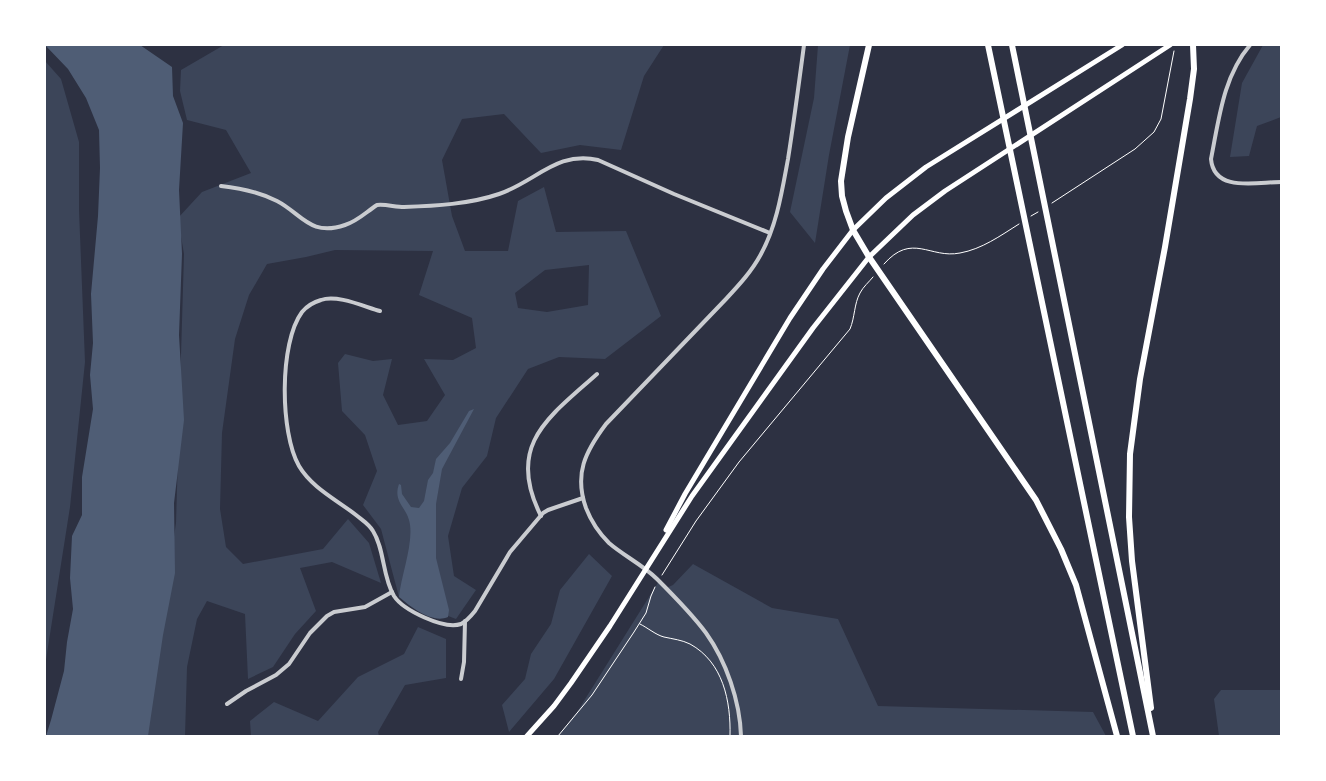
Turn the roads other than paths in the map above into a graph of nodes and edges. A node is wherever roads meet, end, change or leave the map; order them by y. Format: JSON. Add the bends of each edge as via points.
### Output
{"nodes":[{"id":1,"x":804,"y":45,"type":"edge"},
{"id":2,"x":870,"y":45,"type":"edge"},
{"id":3,"x":988,"y":45,"type":"edge"},
{"id":4,"x":1012,"y":45,"type":"edge"},
{"id":5,"x":1122,"y":45,"type":"edge"},
{"id":6,"x":1170,"y":45,"type":"edge"},
{"id":7,"x":1193,"y":45,"type":"edge"},
{"id":8,"x":1250,"y":45,"type":"edge"},
{"id":9,"x":1281,"y":182,"type":"edge"},
{"id":10,"x":221,"y":186,"type":"dead end"},
{"id":11,"x":853,"y":230,"type":"junction"},
{"id":12,"x":770,"y":233,"type":"junction"},
{"id":13,"x":868,"y":257,"type":"junction"},
{"id":14,"x":380,"y":311,"type":"dead end"},
{"id":15,"x":597,"y":374,"type":"dead end"},
{"id":16,"x":583,"y":498,"type":"junction"},
{"id":17,"x":540,"y":516,"type":"junction"},
{"id":18,"x":652,"y":557,"type":"junction"},
{"id":19,"x":646,"y":568,"type":"junction"},
{"id":20,"x":392,"y":592,"type":"junction"},
{"id":21,"x":465,"y":621,"type":"junction"},
{"id":22,"x":461,"y":679,"type":"dead end"},
{"id":23,"x":227,"y":704,"type":"dead end"},
{"id":24,"x":527,"y":736,"type":"edge"},
{"id":25,"x":741,"y":736,"type":"edge"},
{"id":26,"x":1117,"y":736,"type":"edge"},
{"id":27,"x":1133,"y":736,"type":"edge"},
{"id":28,"x":1154,"y":736,"type":"edge"}],
"edges":[{"from":1,"to":12,"type":"street","via":[[786,169]]},
{"from":2,"to":11,"type":"highway","via":[[841,169],[842,196]]},
{"from":3,"to":27,"type":"highway"},
{"from":4,"to":28,"type":"highway"},
{"from":5,"to":11,"type":"main road","via":[[905,182]]},
{"from":6,"to":13,"type":"main road","via":[[945,190]]},
{"from":7,"to":28,"type":"highway","via":[[1190,99],[1140,379],[1130,454],[1132,561]]},
{"from":8,"to":9,"type":"street","via":[[1236,64],[1226,89],[1212,166],[1219,178],[1231,183]]},
{"from":10,"to":12,"type":"street","via":[[267,197],[312,225],[325,228],[357,220],[377,204],[412,207],[461,203],[498,194],[559,162],[570,158],[590,158]]},
{"from":11,"to":13,"type":"highway"},
{"from":11,"to":18,"type":"main road","via":[[790,318],[685,494]]},
{"from":12,"to":16,"type":"street","via":[[761,254],[744,278],[606,424],[593,442],[581,471]]},
{"from":13,"to":18,"type":"main road","via":[[721,455]]},
{"from":13,"to":26,"type":"highway","via":[[1036,500],[1076,586]]},
{"from":14,"to":20,"type":"street","via":[[328,298],[303,310],[291,341],[284,384],[288,433],[298,465],[319,489],[373,531]]},
{"from":15,"to":17,"type":"street","via":[[545,422],[533,444],[528,464],[529,489]]},
{"from":16,"to":17,"type":"street"},
{"from":16,"to":19,"type":"street","via":[[601,534],[615,548]]},
{"from":17,"to":21,"type":"street","via":[[510,552],[475,611]]},
{"from":18,"to":19,"type":"main road"},
{"from":19,"to":24,"type":"main road","via":[[571,683]]},
{"from":19,"to":25,"type":"street","via":[[689,612],[721,660],[733,690]]},
{"from":20,"to":21,"type":"street","via":[[404,606],[434,621],[456,625]]},
{"from":20,"to":23,"type":"street","via":[[365,607],[327,616],[310,632],[289,664]]},
{"from":21,"to":22,"type":"street"}]}
